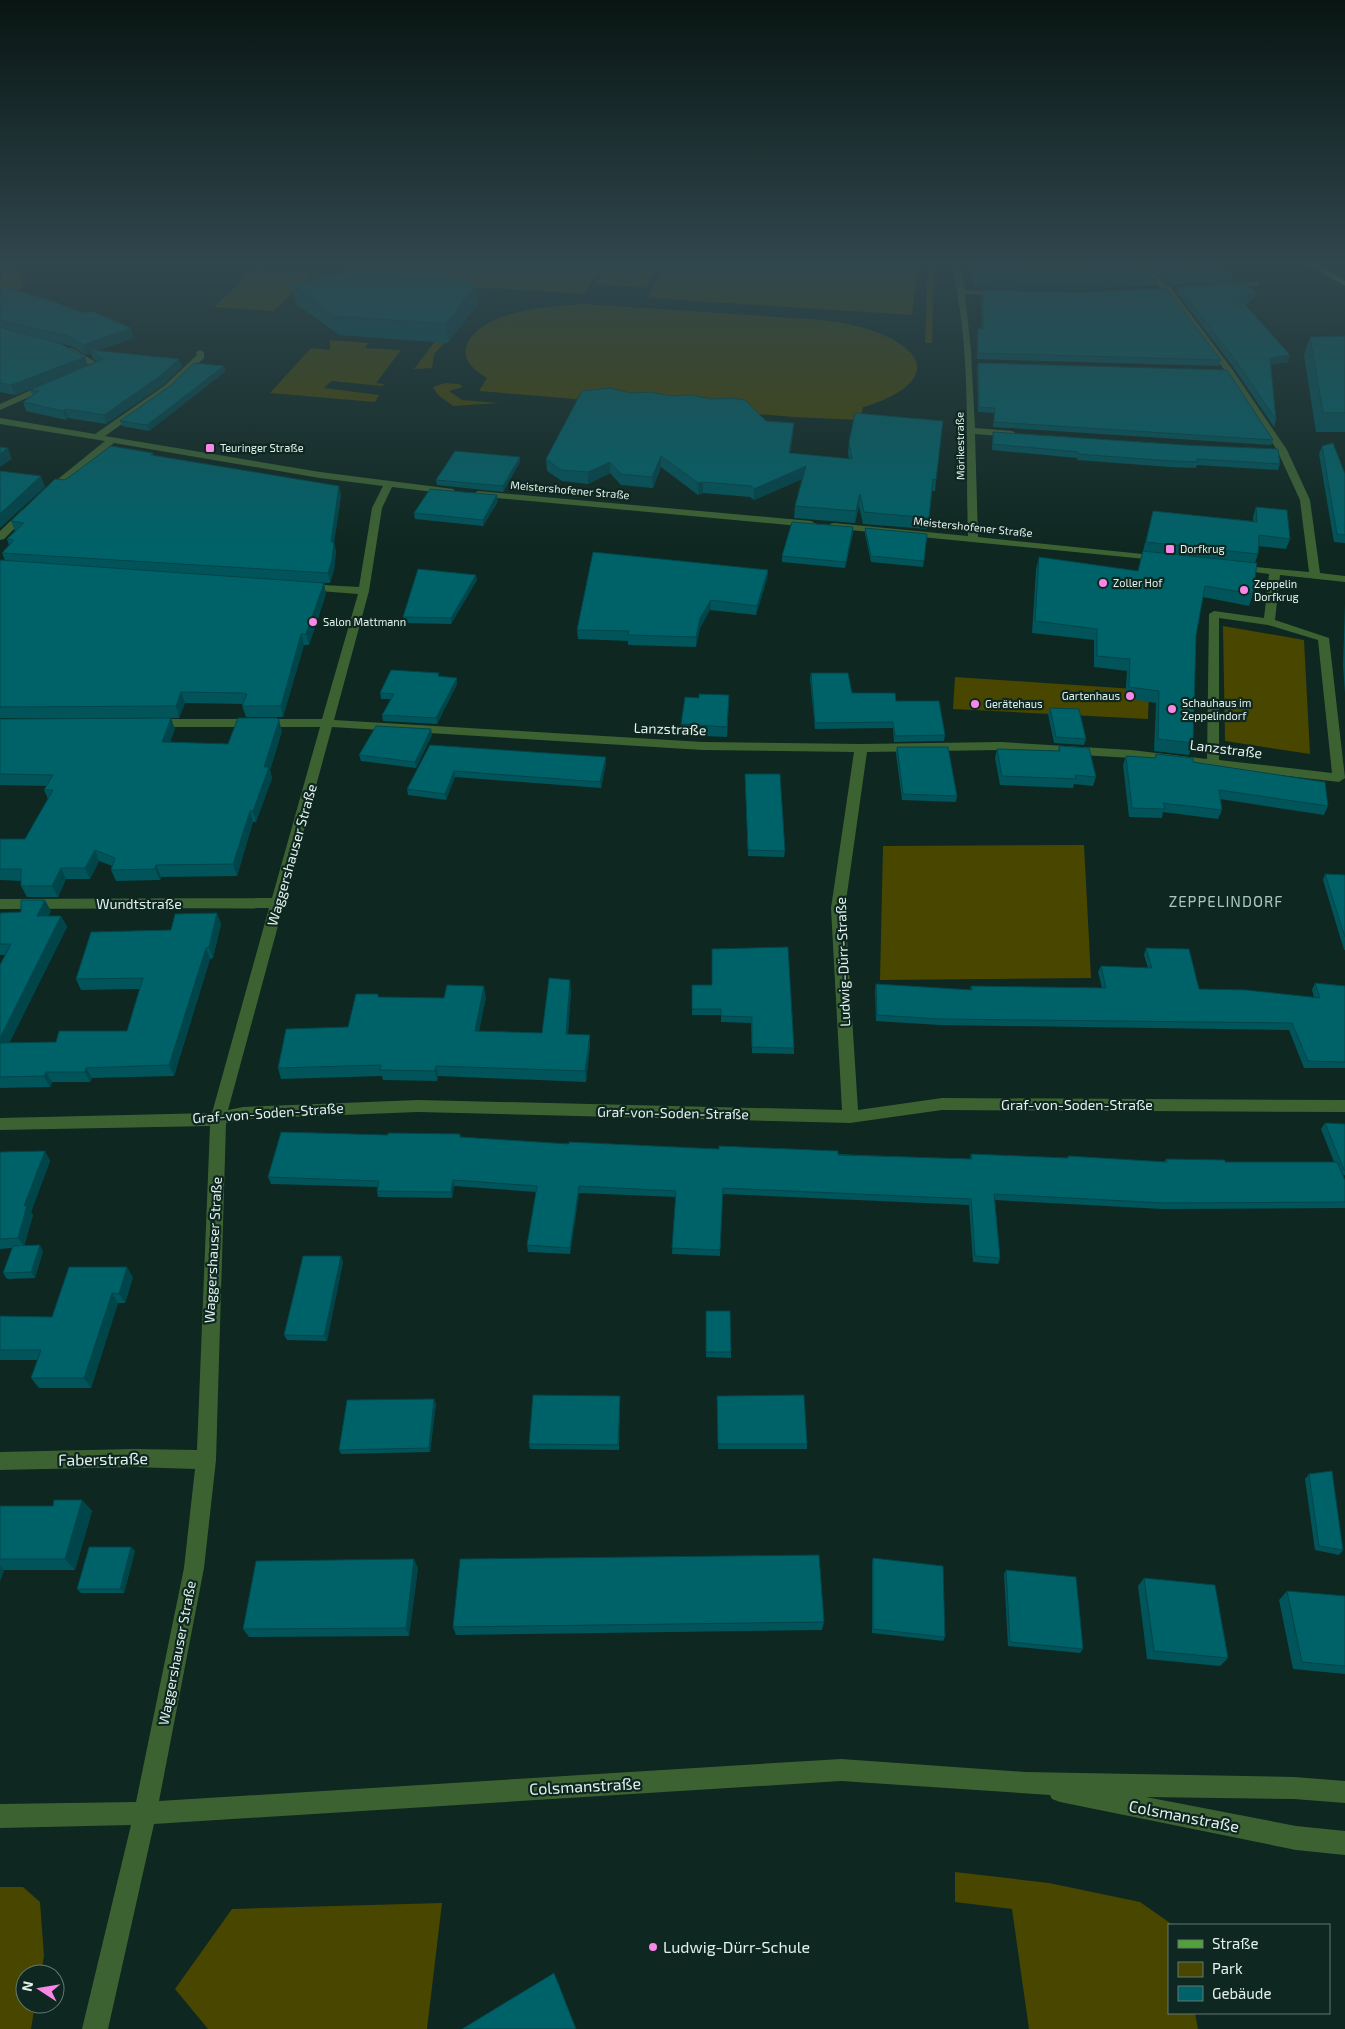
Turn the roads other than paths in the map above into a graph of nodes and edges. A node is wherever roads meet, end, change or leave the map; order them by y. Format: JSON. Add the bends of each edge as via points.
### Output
{"nodes":[{"id":1,"x":79,"y":359,"type":"edge"},
{"id":2,"x":198,"y":359,"type":"edge"},
{"id":3,"x":972,"y":359,"type":"edge"},
{"id":4,"x":1215,"y":359,"type":"edge"},
{"id":5,"x":96,"y":368,"type":"edge"},
{"id":6,"x":56,"y":383,"type":"edge"},
{"id":7,"x":0,"y":407,"type":"edge"},
{"id":8,"x":0,"y":421,"type":"edge"},
{"id":9,"x":972,"y":430,"type":"junction"},
{"id":10,"x":1020,"y":434,"type":"edge"},
{"id":11,"x":96,"y":438,"type":"junction"},
{"id":12,"x":111,"y":441,"type":"junction"},
{"id":13,"x":389,"y":484,"type":"junction"},
{"id":14,"x":0,"y":537,"type":"edge"},
{"id":15,"x":973,"y":539,"type":"junction"},
{"id":16,"x":1172,"y":560,"type":"edge"},
{"id":17,"x":1225,"y":566,"type":"edge"},
{"id":18,"x":1275,"y":571,"type":"junction"},
{"id":19,"x":1315,"y":575,"type":"junction"},
{"id":20,"x":1345,"y":579,"type":"edge"},
{"id":21,"x":295,"y":586,"type":"edge"},
{"id":22,"x":364,"y":591,"type":"junction"},
{"id":23,"x":1269,"y":622,"type":"junction"},
{"id":24,"x":329,"y":723,"type":"junction"},
{"id":25,"x":138,"y":724,"type":"edge"},
{"id":26,"x":860,"y":748,"type":"junction"},
{"id":27,"x":1213,"y":763,"type":"junction"},
{"id":28,"x":1342,"y":782,"type":"edge"},
{"id":29,"x":278,"y":903,"type":"junction"},
{"id":30,"x":0,"y":904,"type":"edge"},
{"id":31,"x":1345,"y":1106,"type":"edge"},
{"id":32,"x":850,"y":1117,"type":"junction"},
{"id":33,"x":218,"y":1118,"type":"junction"},
{"id":34,"x":0,"y":1124,"type":"edge"},
{"id":35,"x":206,"y":1460,"type":"junction"},
{"id":36,"x":0,"y":1461,"type":"edge"},
{"id":37,"x":1024,"y":1784,"type":"junction"},
{"id":38,"x":1345,"y":1792,"type":"edge"},
{"id":39,"x":144,"y":1813,"type":"junction"},
{"id":40,"x":0,"y":1816,"type":"edge"},
{"id":41,"x":1345,"y":1843,"type":"edge"},
{"id":42,"x":95,"y":2029,"type":"edge"}],
"edges":[{"from":1,"to":5,"type":"street"},
{"from":2,"to":11,"type":"street","via":[[167,388]]},
{"from":3,"to":9,"type":"street","name":"Mörikestraße"},
{"from":4,"to":19,"type":"street","via":[[1277,449],[1305,500]]},
{"from":6,"to":7,"type":"street"},
{"from":8,"to":11,"type":"street"},
{"from":9,"to":10,"type":"street"},
{"from":9,"to":15,"type":"street","name":"Mörikestraße"},
{"from":11,"to":12,"type":"street"},
{"from":12,"to":13,"type":"street"},
{"from":12,"to":14,"type":"street","via":[[36,502]]},
{"from":13,"to":15,"type":"street","name":"Meistershofener Straße"},
{"from":13,"to":22,"type":"street","name":"Waggershauser Straße","via":[[376,508]]},
{"from":15,"to":16,"type":"street","name":"Meistershofener Straße"},
{"from":17,"to":18,"type":"street"},
{"from":18,"to":19,"type":"street"},
{"from":18,"to":23,"type":"street"},
{"from":19,"to":20,"type":"street"},
{"from":21,"to":22,"type":"street"},
{"from":22,"to":24,"type":"street","name":"Waggershauser Straße"},
{"from":23,"to":27,"type":"street","via":[[1214,614]]},
{"from":23,"to":28,"type":"street","via":[[1323,638]]},
{"from":24,"to":25,"type":"street","name":"Lanzstraße"},
{"from":24,"to":26,"type":"street","name":"Lanzstraße","via":[[627,743]]},
{"from":24,"to":29,"type":"street","name":"Waggershauser Straße"},
{"from":26,"to":27,"type":"street","name":"Lanzstraße","via":[[992,745]]},
{"from":26,"to":32,"type":"street","name":"Ludwig-Dürr-Straße","via":[[838,908]]},
{"from":27,"to":28,"type":"street","name":"Lanzstraße"},
{"from":29,"to":30,"type":"street","name":"Wundtstraße"},
{"from":29,"to":33,"type":"street","name":"Waggershauser Straße"},
{"from":31,"to":32,"type":"street","name":"Graf-von-Soden-Straße","via":[[942,1104]]},
{"from":32,"to":33,"type":"street","name":"Graf-von-Soden-Straße","via":[[418,1106],[243,1113]]},
{"from":33,"to":34,"type":"street","name":"Graf-von-Soden-Straße"},
{"from":33,"to":35,"type":"street","name":"Waggershauser Straße"},
{"from":35,"to":36,"type":"street","name":"Faberstraße"},
{"from":35,"to":39,"type":"street","name":"Waggershauser Straße","via":[[194,1568]]},
{"from":37,"to":38,"type":"street","name":"Colsmanstraße","via":[[1294,1788]]},
{"from":37,"to":39,"type":"street","name":"Colsmanstraße","via":[[841,1770]]},
{"from":37,"to":41,"type":"street","name":"Colsmanstraße","via":[[1296,1838]]},
{"from":39,"to":40,"type":"street","name":"Colsmanstraße"},
{"from":39,"to":42,"type":"street","name":"Waggershauser Straße"}]}
